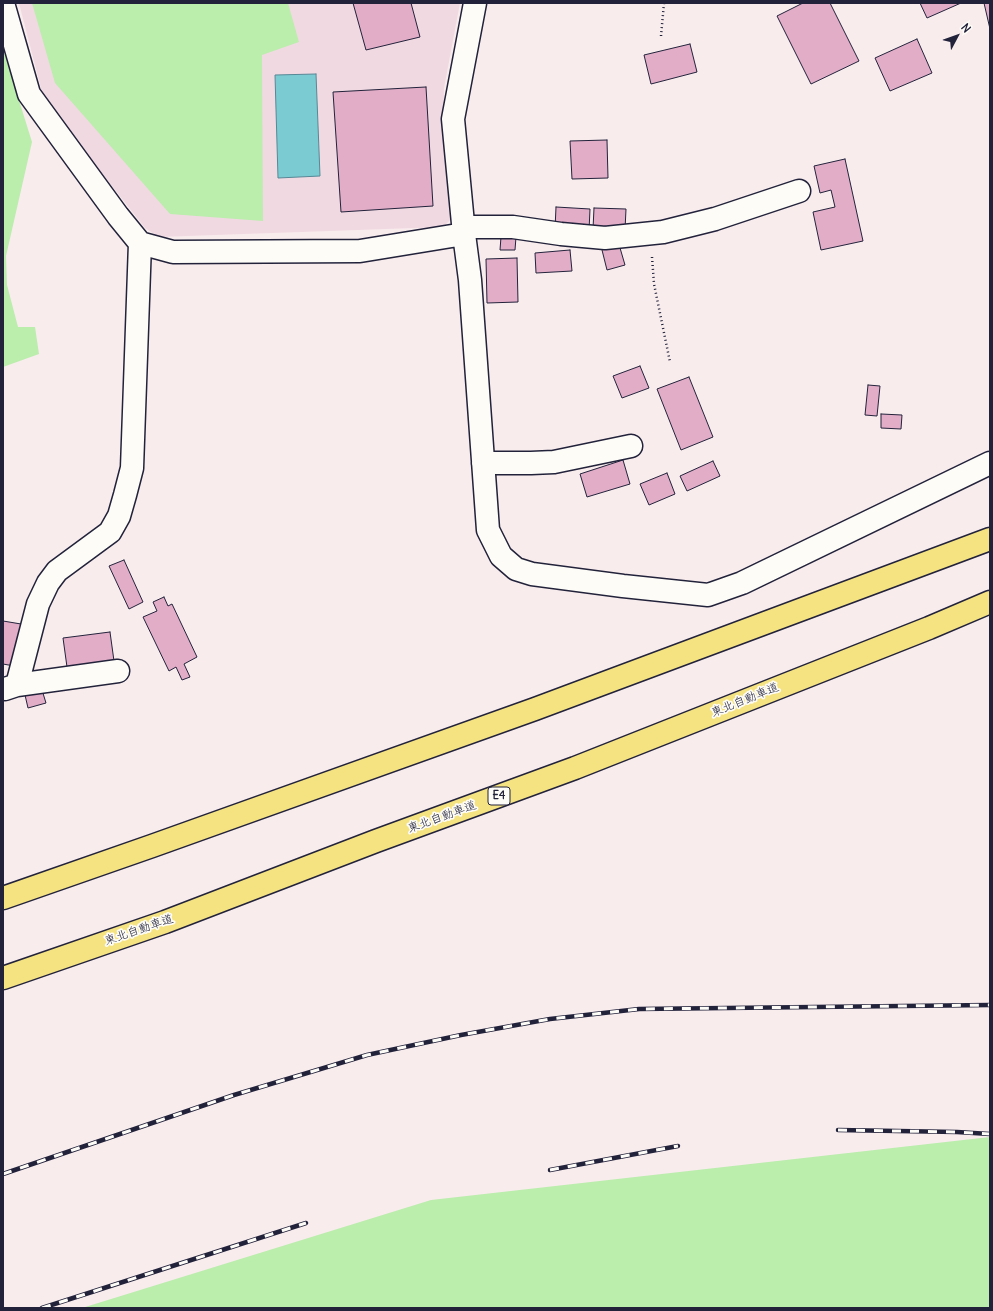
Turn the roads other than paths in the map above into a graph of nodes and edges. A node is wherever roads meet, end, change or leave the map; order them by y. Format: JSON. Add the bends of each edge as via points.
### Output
{"nodes":[{"id":1,"x":3,"y":3,"type":"edge"},
{"id":2,"x":475,"y":3,"type":"edge"},
{"id":3,"x":799,"y":191,"type":"dead end"},
{"id":4,"x":463,"y":231,"type":"junction"},
{"id":5,"x":140,"y":243,"type":"junction"},
{"id":6,"x":631,"y":446,"type":"dead end"},
{"id":7,"x":483,"y":463,"type":"junction"},
{"id":8,"x":990,"y":463,"type":"edge"},
{"id":9,"x":990,"y":539,"type":"edge"},
{"id":10,"x":990,"y":602,"type":"edge"},
{"id":11,"x":118,"y":671,"type":"dead end"},
{"id":12,"x":10,"y":687,"type":"edge"},
{"id":13,"x":3,"y":898,"type":"edge"},
{"id":14,"x":3,"y":978,"type":"edge"}],
"edges":[{"from":1,"to":5,"type":"street","via":[[28,94]]},
{"from":2,"to":4,"type":"street","via":[[453,119]]},
{"from":3,"to":4,"type":"street","via":[[715,219],[649,234],[605,238],[513,227]]},
{"from":4,"to":5,"type":"street","via":[[360,251],[173,252]]},
{"from":4,"to":7,"type":"street","via":[[470,280]]},
{"from":5,"to":12,"type":"street","via":[[132,468],[119,516],[110,532],[57,570],[48,583],[38,604]]},
{"from":6,"to":7,"type":"street","via":[[554,462]]},
{"from":7,"to":8,"type":"street","via":[[488,530],[501,556],[516,569],[532,574],[708,595],[742,583]]},
{"from":9,"to":13,"type":"highway","via":[[543,706]]},
{"from":10,"to":14,"type":"highway","name":"東北自動車道","number":"E4","via":[[575,768],[165,922]]},
{"from":11,"to":12,"type":"street"}]}
